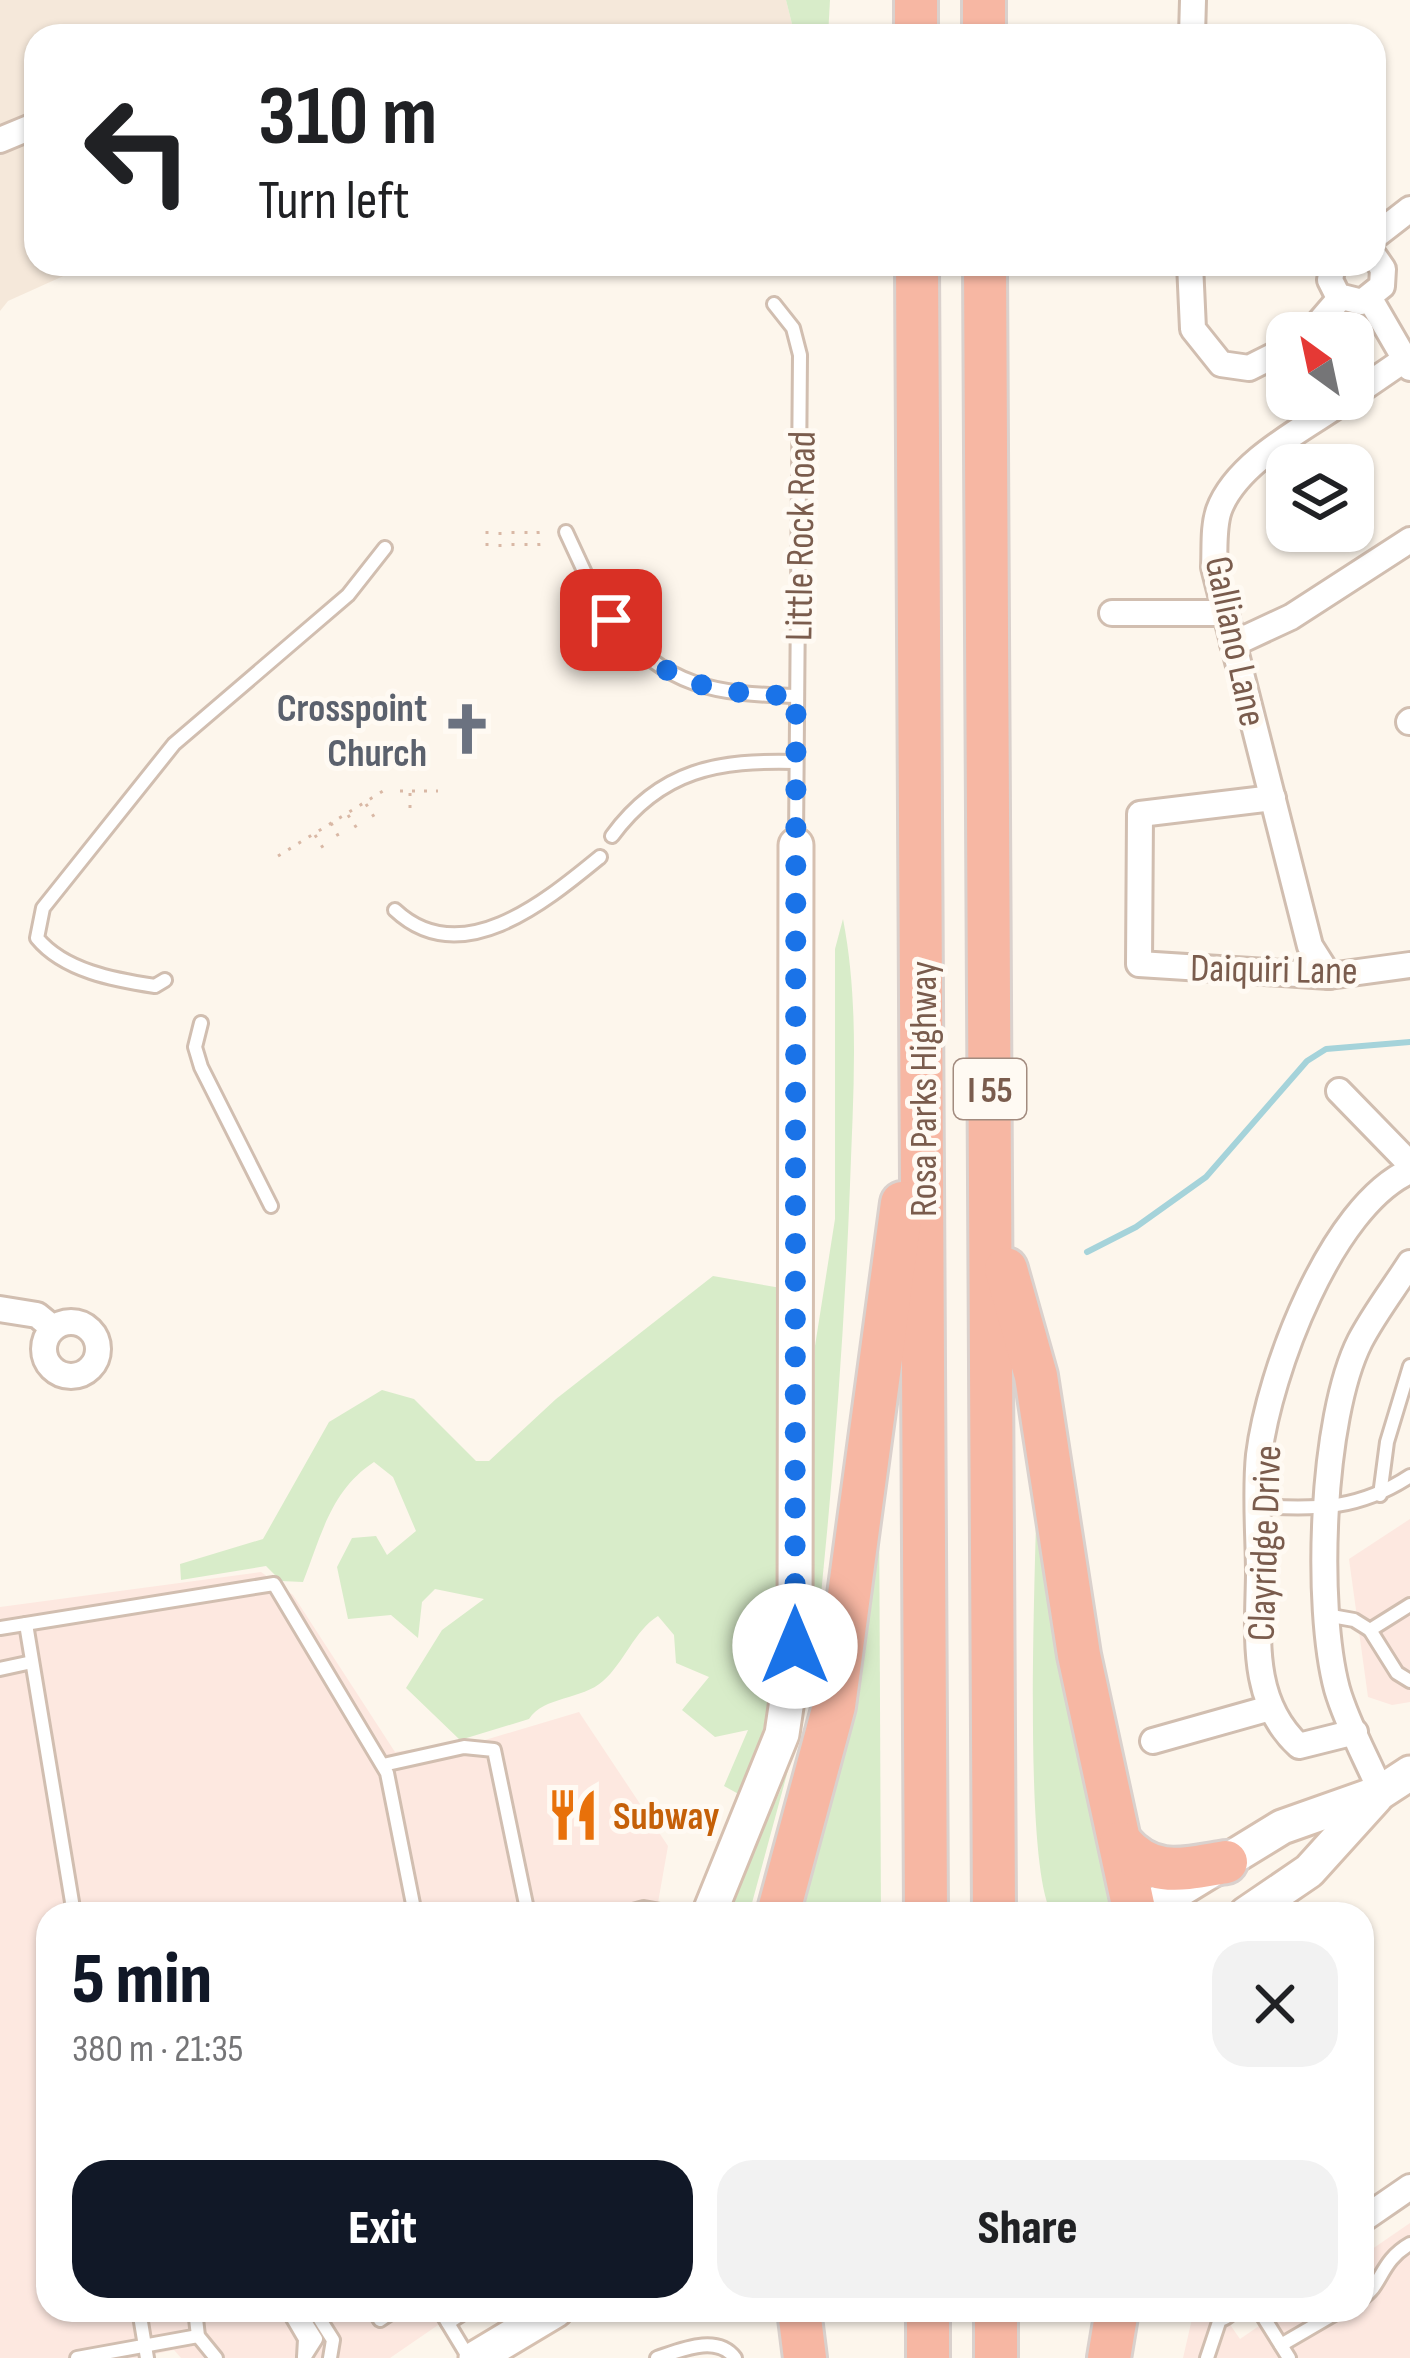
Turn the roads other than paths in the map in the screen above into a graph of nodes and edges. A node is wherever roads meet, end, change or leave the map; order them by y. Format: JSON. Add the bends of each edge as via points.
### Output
{"nodes":[{"id":1,"x":1410,"y":209,"type":"edge"},
{"id":2,"x":1386,"y":228,"type":"edge"},
{"id":3,"x":917,"y":276,"type":"edge"},
{"id":4,"x":986,"y":276,"type":"edge"},
{"id":5,"x":1191,"y":276,"type":"edge"},
{"id":6,"x":1331,"y":276,"type":"edge"},
{"id":7,"x":1382,"y":276,"type":"edge"},
{"id":8,"x":1341,"y":297,"type":"junction"},
{"id":9,"x":1370,"y":299,"type":"junction"},
{"id":10,"x":774,"y":304,"type":"dead end"},
{"id":11,"x":1328,"y":312,"type":"edge"},
{"id":12,"x":1266,"y":360,"type":"edge"},
{"id":13,"x":1407,"y":364,"type":"edge"},
{"id":14,"x":1374,"y":383,"type":"edge"},
{"id":15,"x":1317,"y":420,"type":"edge"},
{"id":16,"x":566,"y":532,"type":"dead end"},
{"id":17,"x":1410,"y":540,"type":"edge"},
{"id":18,"x":385,"y":548,"type":"dead end"},
{"id":19,"x":598,"y":601,"type":"dead end"},
{"id":20,"x":1226,"y":613,"type":"junction"},
{"id":21,"x":1112,"y":614,"type":"dead end"},
{"id":22,"x":611,"y":620,"type":"dead end"},
{"id":23,"x":1233,"y":644,"type":"junction"},
{"id":24,"x":796,"y":696,"type":"junction"},
{"id":25,"x":796,"y":761,"type":"junction"},
{"id":26,"x":1273,"y":798,"type":"junction"},
{"id":27,"x":612,"y":836,"type":"dead end"},
{"id":28,"x":796,"y":845,"type":"joint"},
{"id":29,"x":600,"y":856,"type":"dead end"},
{"id":30,"x":395,"y":910,"type":"dead end"},
{"id":31,"x":1410,"y":965,"type":"edge"},
{"id":32,"x":1329,"y":976,"type":"junction"},
{"id":33,"x":165,"y":980,"type":"dead end"},
{"id":34,"x":201,"y":1023,"type":"dead end"},
{"id":35,"x":922,"y":1083,"type":"junction"},
{"id":36,"x":1339,"y":1090,"type":"dead end"},
{"id":37,"x":1410,"y":1167,"type":"edge"},
{"id":38,"x":271,"y":1206,"type":"dead end"},
{"id":39,"x":991,"y":1214,"type":"junction"},
{"id":40,"x":1410,"y":1262,"type":"edge"},
{"id":41,"x":0,"y":1309,"type":"edge"},
{"id":42,"x":53,"y":1328,"type":"dead end"},
{"id":43,"x":1410,"y":1366,"type":"edge"},
{"id":44,"x":1410,"y":1476,"type":"edge"},
{"id":45,"x":1380,"y":1495,"type":"junction"},
{"id":46,"x":1259,"y":1506,"type":"junction"},
{"id":47,"x":1327,"y":1510,"type":"junction"},
{"id":48,"x":1410,"y":1605,"type":"edge"},
{"id":49,"x":1326,"y":1616,"type":"junction"},
{"id":50,"x":26,"y":1624,"type":"junction"},
{"id":51,"x":0,"y":1628,"type":"edge"},
{"id":52,"x":1370,"y":1630,"type":"junction"},
{"id":53,"x":32,"y":1662,"type":"junction"},
{"id":54,"x":0,"y":1669,"type":"edge"},
{"id":55,"x":1410,"y":1681,"type":"edge"},
{"id":56,"x":1270,"y":1708,"type":"junction"},
{"id":57,"x":1355,"y":1732,"type":"junction"},
{"id":58,"x":1153,"y":1741,"type":"dead end"},
{"id":59,"x":382,"y":1766,"type":"junction"},
{"id":60,"x":1396,"y":1782,"type":"edge"},
{"id":61,"x":1121,"y":1843,"type":"junction"},
{"id":62,"x":1226,"y":1862,"type":"junction"},
{"id":63,"x":72,"y":1902,"type":"edge"},
{"id":64,"x":412,"y":1902,"type":"edge"},
{"id":65,"x":526,"y":1902,"type":"edge"},
{"id":66,"x":715,"y":1902,"type":"edge"},
{"id":67,"x":781,"y":1902,"type":"edge"},
{"id":68,"x":926,"y":1902,"type":"edge"},
{"id":69,"x":994,"y":1902,"type":"edge"},
{"id":70,"x":1135,"y":1902,"type":"edge"},
{"id":71,"x":1158,"y":1902,"type":"edge"},
{"id":72,"x":1264,"y":1902,"type":"edge"},
{"id":73,"x":1410,"y":2187,"type":"edge"},
{"id":74,"x":1374,"y":2212,"type":"edge"},
{"id":75,"x":1410,"y":2244,"type":"edge"},
{"id":76,"x":1374,"y":2287,"type":"edge"},
{"id":77,"x":140,"y":2322,"type":"edge"},
{"id":78,"x":196,"y":2322,"type":"edge"},
{"id":79,"x":295,"y":2322,"type":"edge"},
{"id":80,"x":305,"y":2322,"type":"edge"},
{"id":81,"x":322,"y":2322,"type":"edge"},
{"id":82,"x":448,"y":2322,"type":"edge"},
{"id":83,"x":535,"y":2322,"type":"edge"},
{"id":84,"x":800,"y":2322,"type":"edge"},
{"id":85,"x":928,"y":2322,"type":"edge"},
{"id":86,"x":996,"y":2322,"type":"edge"},
{"id":87,"x":1116,"y":2322,"type":"edge"},
{"id":88,"x":1220,"y":2322,"type":"edge"},
{"id":89,"x":1266,"y":2322,"type":"edge"},
{"id":90,"x":1325,"y":2322,"type":"edge"},
{"id":91,"x":198,"y":2336,"type":"junction"},
{"id":92,"x":144,"y":2352,"type":"edge"},
{"id":93,"x":1285,"y":2352,"type":"edge"},
{"id":94,"x":80,"y":2358,"type":"edge"},
{"id":95,"x":216,"y":2358,"type":"edge"},
{"id":96,"x":304,"y":2358,"type":"edge"},
{"id":97,"x":330,"y":2358,"type":"edge"},
{"id":98,"x":472,"y":2358,"type":"edge"},
{"id":99,"x":657,"y":2358,"type":"edge"},
{"id":100,"x":735,"y":2358,"type":"edge"},
{"id":101,"x":805,"y":2358,"type":"edge"},
{"id":102,"x":928,"y":2358,"type":"edge"},
{"id":103,"x":996,"y":2358,"type":"edge"},
{"id":104,"x":1109,"y":2358,"type":"edge"},
{"id":105,"x":1207,"y":2358,"type":"edge"}],
"edges":[{"from":1,"to":2,"type":"street"},
{"from":3,"to":35,"type":"highway","name":"Rosa Parks Highway","number":"I 55"},
{"from":4,"to":39,"type":"highway","name":"Rosa Parks Highway","number":"I 55"},
{"from":5,"to":12,"type":"street","via":[[1193,329],[1207,350],[1221,364],[1250,368]]},
{"from":6,"to":8,"type":"street"},
{"from":7,"to":9,"type":"street"},
{"from":8,"to":9,"type":"street"},
{"from":8,"to":11,"type":"street"},
{"from":9,"to":13,"type":"street"},
{"from":10,"to":24,"type":"lane","name":"Little Rock Road","via":[[800,344]]},
{"from":13,"to":14,"type":"street","name":"Galliano Lane"},
{"from":15,"to":20,"type":"street","name":"Galliano Lane","via":[[1228,491],[1217,514],[1214,567]]},
{"from":16,"to":19,"type":"lane"},
{"from":17,"to":23,"type":"street","via":[[1291,617]]},
{"from":18,"to":33,"type":"lane","via":[[347,595],[174,744],[43,908],[37,938],[55,956],[112,978],[155,986]]},
{"from":20,"to":21,"type":"street"},
{"from":20,"to":23,"type":"street","name":"Galliano Lane"},
{"from":22,"to":24,"type":"lane","via":[[652,661],[693,685]]},
{"from":23,"to":26,"type":"street","name":"Galliano Lane"},
{"from":24,"to":25,"type":"lane","name":"Little Rock Road"},
{"from":25,"to":27,"type":"lane","via":[[700,768],[664,788]]},
{"from":25,"to":28,"type":"lane","name":"Little Rock Road"},
{"from":26,"to":32,"type":"street","name":"Galliano Lane","via":[[1310,946]]},
{"from":26,"to":32,"type":"street","name":"Daiquiri Lane","via":[[1139,814],[1139,964]]},
{"from":28,"to":66,"type":"street","name":"Little Rock Road","via":[[795,1646],[782,1734]]},
{"from":29,"to":30,"type":"lane","via":[[495,927],[440,936]]},
{"from":31,"to":32,"type":"street","name":"Daiquiri Lane"},
{"from":34,"to":38,"type":"lane","via":[[201,1067]]},
{"from":35,"to":67,"type":"highway","via":[[834,1706]]},
{"from":35,"to":68,"type":"highway","name":"Rosa Parks Highway","number":"I 55"},
{"from":36,"to":37,"type":"street","name":"Clayridge Drive"},
{"from":37,"to":46,"type":"street","name":"Clayridge Drive","via":[[1355,1217],[1291,1335],[1259,1454]]},
{"from":39,"to":61,"type":"highway","via":[[1036,1376],[1079,1655]]},
{"from":39,"to":69,"type":"highway","name":"Rosa Parks Highway","number":"I 55"},
{"from":40,"to":47,"type":"street","name":"Clayridge Drive","via":[[1359,1343],[1342,1395]]},
{"from":41,"to":42,"type":"street"},
{"from":43,"to":45,"type":"lane"},
{"from":44,"to":45,"type":"lane"},
{"from":45,"to":47,"type":"lane"},
{"from":46,"to":47,"type":"lane"},
{"from":46,"to":56,"type":"street","name":"Clayridge Drive","via":[[1258,1670]]},
{"from":47,"to":49,"type":"street","name":"Clayridge Drive"},
{"from":48,"to":52,"type":"lane"},
{"from":49,"to":52,"type":"lane"},
{"from":49,"to":57,"type":"street","name":"Clayridge Drive","via":[[1338,1693]]},
{"from":50,"to":51,"type":"lane"},
{"from":50,"to":53,"type":"lane"},
{"from":50,"to":59,"type":"lane","via":[[274,1583]]},
{"from":52,"to":55,"type":"lane"},
{"from":53,"to":54,"type":"lane"},
{"from":53,"to":63,"type":"lane"},
{"from":56,"to":57,"type":"street","via":[[1299,1746]]},
{"from":56,"to":58,"type":"street"},
{"from":57,"to":60,"type":"street","name":"Clayridge Drive"},
{"from":59,"to":64,"type":"lane"},
{"from":59,"to":65,"type":"lane","via":[[464,1747],[494,1750]]},
{"from":60,"to":62,"type":"street","via":[[1282,1827]]},
{"from":60,"to":72,"type":"street","via":[[1309,1871]]},
{"from":61,"to":62,"type":"highway","via":[[1147,1867],[1165,1871]]},
{"from":61,"to":70,"type":"highway"},
{"from":62,"to":71,"type":"street"},
{"from":73,"to":74,"type":"street"},
{"from":75,"to":76,"type":"lane","via":[[1386,2260]]},
{"from":77,"to":92,"type":"lane"},
{"from":78,"to":91,"type":"lane"},
{"from":79,"to":96,"type":"lane"},
{"from":80,"to":96,"type":"lane","via":[[316,2339]]},
{"from":81,"to":97,"type":"lane","via":[[333,2340]]},
{"from":82,"to":98,"type":"lane"},
{"from":83,"to":98,"type":"street"},
{"from":84,"to":101,"type":"highway"},
{"from":85,"to":102,"type":"highway"},
{"from":86,"to":103,"type":"highway"},
{"from":87,"to":104,"type":"highway"},
{"from":88,"to":105,"type":"lane"},
{"from":89,"to":93,"type":"lane"},
{"from":90,"to":93,"type":"lane"},
{"from":91,"to":92,"type":"lane"},
{"from":91,"to":95,"type":"lane"},
{"from":92,"to":94,"type":"lane"},
{"from":99,"to":100,"type":"lane","via":[[711,2344]]}]}
